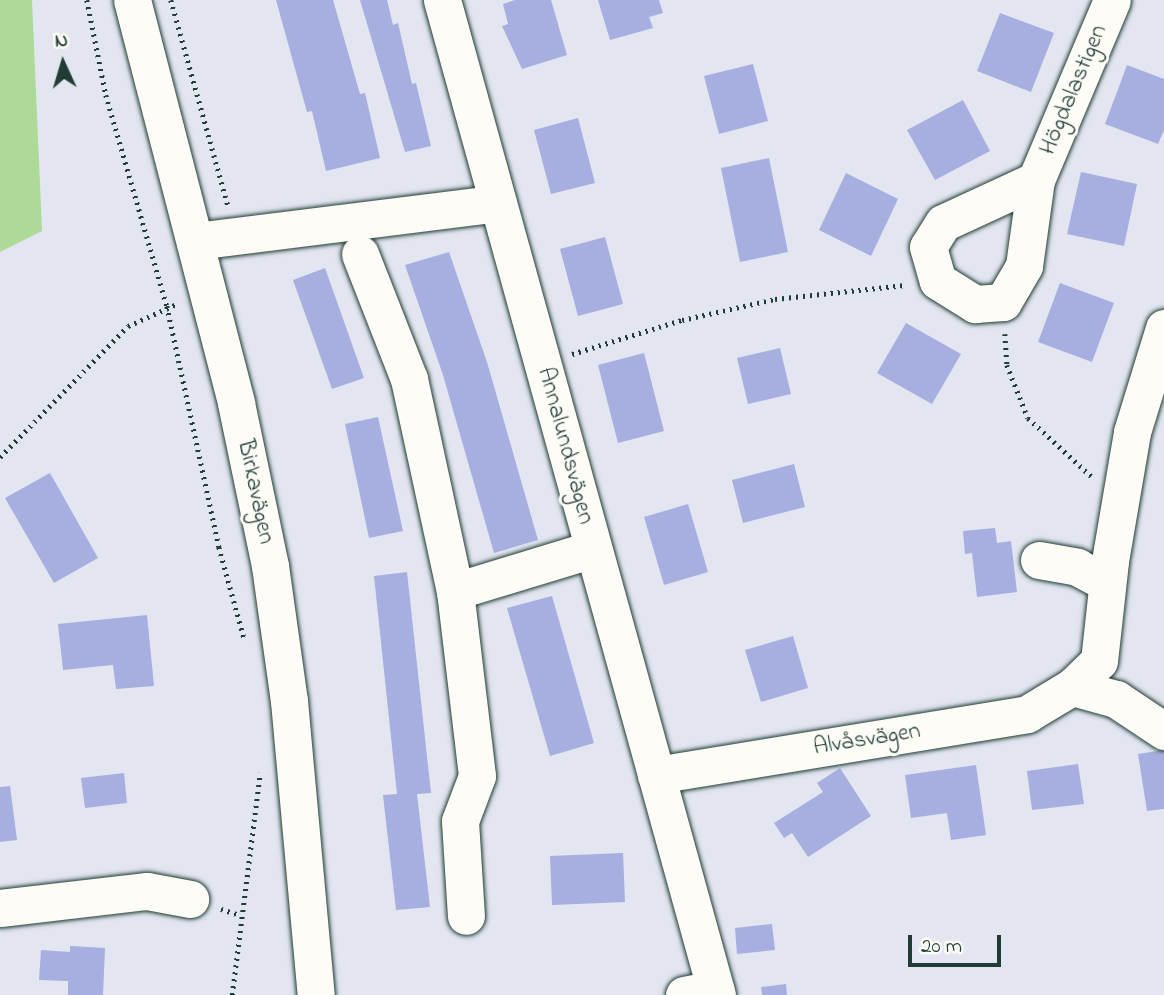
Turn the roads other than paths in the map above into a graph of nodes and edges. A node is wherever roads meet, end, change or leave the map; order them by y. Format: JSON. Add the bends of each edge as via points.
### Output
{"nodes":[{"id":1,"x":132,"y":0,"type":"edge"},
{"id":2,"x":442,"y":0,"type":"edge"},
{"id":3,"x":1112,"y":0,"type":"edge"},
{"id":4,"x":1036,"y":180,"type":"junction"},
{"id":5,"x":498,"y":204,"type":"junction"},
{"id":6,"x":195,"y":241,"type":"junction"},
{"id":7,"x":360,"y":254,"type":"dead end"},
{"id":8,"x":1164,"y":328,"type":"edge"},
{"id":9,"x":593,"y":549,"type":"junction"},
{"id":10,"x":1039,"y":560,"type":"dead end"},
{"id":11,"x":1107,"y":583,"type":"junction"},
{"id":12,"x":455,"y":591,"type":"junction"},
{"id":13,"x":1072,"y":687,"type":"junction"},
{"id":14,"x":1164,"y":732,"type":"edge"},
{"id":15,"x":656,"y":775,"type":"junction"},
{"id":16,"x":190,"y":899,"type":"dead end"},
{"id":17,"x":0,"y":908,"type":"edge"},
{"id":18,"x":467,"y":916,"type":"dead end"},
{"id":19,"x":705,"y":993,"type":"edge"},
{"id":20,"x":316,"y":995,"type":"edge"}],
"edges":[{"from":1,"to":6,"type":"street","name":"Birkavägen"},
{"from":2,"to":5,"type":"street","name":"Annalundsvägen"},
{"from":3,"to":4,"type":"street","name":"Högdalastigen"},
{"from":4,"to":4,"type":"street","name":"Högdalastigen","via":[[1024,266],[1003,302],[975,304],[938,281],[928,247],[943,223]]},
{"from":5,"to":6,"type":"street"},
{"from":5,"to":9,"type":"street","name":"Annalundsvägen"},
{"from":6,"to":20,"type":"street","name":"Birkavägen","via":[[236,403],[270,566],[289,701]]},
{"from":7,"to":12,"type":"street","via":[[409,379]]},
{"from":8,"to":11,"type":"street","name":"Alvåsvägen","via":[[1132,432]]},
{"from":9,"to":12,"type":"street"},
{"from":9,"to":15,"type":"street","name":"Annalundsvägen"},
{"from":10,"to":11,"type":"street","via":[[1077,567]]},
{"from":11,"to":13,"type":"street","name":"Alvåsvägen","via":[[1099,661]]},
{"from":12,"to":18,"type":"street","via":[[478,776],[460,821]]},
{"from":13,"to":14,"type":"street","via":[[1116,699]]},
{"from":13,"to":15,"type":"street","name":"Alvåsvägen","via":[[1027,713]]},
{"from":15,"to":19,"type":"street"},
{"from":16,"to":17,"type":"street","via":[[147,891]]}]}
